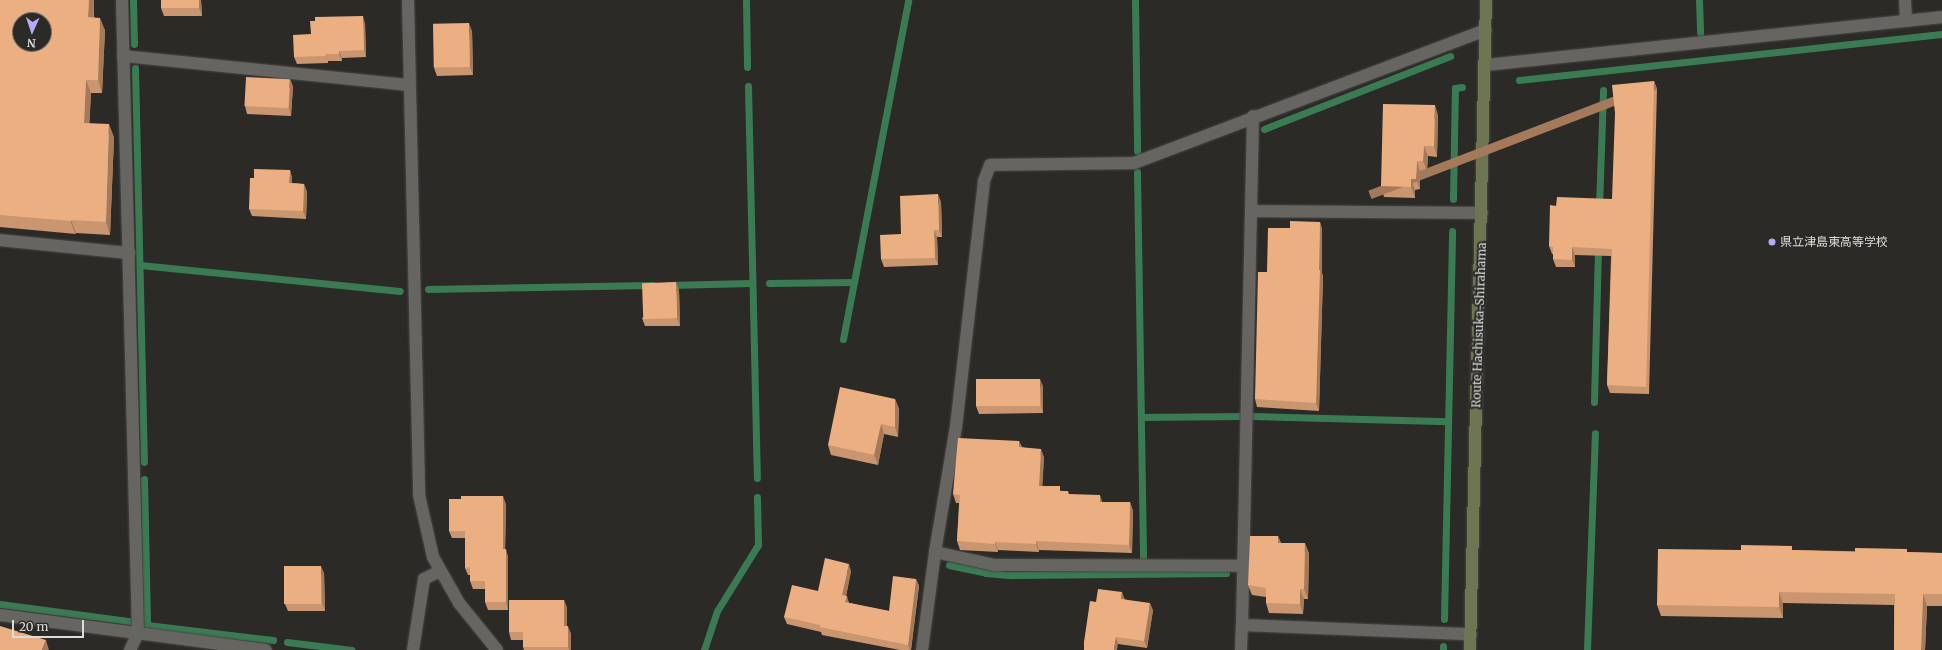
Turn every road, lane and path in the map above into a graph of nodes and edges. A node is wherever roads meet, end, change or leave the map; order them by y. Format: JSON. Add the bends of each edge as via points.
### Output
{"nodes":[{"id":1,"x":122,"y":0,"type":"edge"},
{"id":2,"x":408,"y":0,"type":"edge"},
{"id":3,"x":1486,"y":0,"type":"edge"},
{"id":4,"x":1905,"y":0,"type":"edge"},
{"id":5,"x":1942,"y":17,"type":"edge"},
{"id":6,"x":1906,"y":21,"type":"junction"},
{"id":7,"x":1486,"y":30,"type":"junction"},
{"id":8,"x":123,"y":56,"type":"junction"},
{"id":9,"x":1486,"y":65,"type":"junction"},
{"id":10,"x":409,"y":85,"type":"junction"},
{"id":11,"x":1254,"y":116,"type":"junction"},
{"id":12,"x":1252,"y":212,"type":"junction"},
{"id":13,"x":1482,"y":213,"type":"junction"},
{"id":14,"x":0,"y":240,"type":"edge"},
{"id":15,"x":129,"y":253,"type":"junction"},
{"id":16,"x":935,"y":552,"type":"junction"},
{"id":17,"x":1244,"y":566,"type":"junction"},
{"id":18,"x":440,"y":570,"type":"junction"},
{"id":19,"x":0,"y":615,"type":"edge"},
{"id":20,"x":1242,"y":625,"type":"junction"},
{"id":21,"x":138,"y":633,"type":"junction"},
{"id":22,"x":1471,"y":634,"type":"junction"},
{"id":23,"x":130,"y":650,"type":"edge"},
{"id":24,"x":266,"y":650,"type":"edge"},
{"id":25,"x":412,"y":650,"type":"edge"},
{"id":26,"x":497,"y":650,"type":"edge"},
{"id":27,"x":922,"y":650,"type":"edge"},
{"id":28,"x":1241,"y":650,"type":"edge"},
{"id":29,"x":1470,"y":650,"type":"edge"}],
"edges":[{"from":1,"to":8,"type":"street"},
{"from":2,"to":10,"type":"street"},
{"from":3,"to":7,"type":"main road","name":"Route Hachisuka-Shirahama"},
{"from":4,"to":6,"type":"street"},
{"from":5,"to":6,"type":"street"},
{"from":6,"to":9,"type":"street"},
{"from":7,"to":9,"type":"main road","name":"Route Hachisuka-Shirahama"},
{"from":7,"to":11,"type":"street"},
{"from":8,"to":10,"type":"street"},
{"from":8,"to":15,"type":"street"},
{"from":9,"to":13,"type":"main road","name":"Route Hachisuka-Shirahama"},
{"from":10,"to":18,"type":"street","via":[[419,495],[433,557]]},
{"from":11,"to":12,"type":"street"},
{"from":11,"to":16,"type":"street","via":[[1134,163],[990,165],[984,181],[956,427]]},
{"from":12,"to":13,"type":"street"},
{"from":12,"to":17,"type":"street"},
{"from":13,"to":22,"type":"main road","name":"Route Hachisuka-Shirahama"},
{"from":14,"to":15,"type":"street"},
{"from":15,"to":21,"type":"street"},
{"from":16,"to":17,"type":"street","via":[[994,565]]},
{"from":16,"to":27,"type":"street"},
{"from":17,"to":20,"type":"street"},
{"from":18,"to":25,"type":"street","via":[[424,578]]},
{"from":18,"to":26,"type":"street","via":[[459,603]]},
{"from":19,"to":21,"type":"street"},
{"from":20,"to":22,"type":"street"},
{"from":20,"to":28,"type":"street"},
{"from":21,"to":23,"type":"street"},
{"from":21,"to":24,"type":"street"},
{"from":22,"to":29,"type":"main road","name":"Route Hachisuka-Shirahama"}]}
